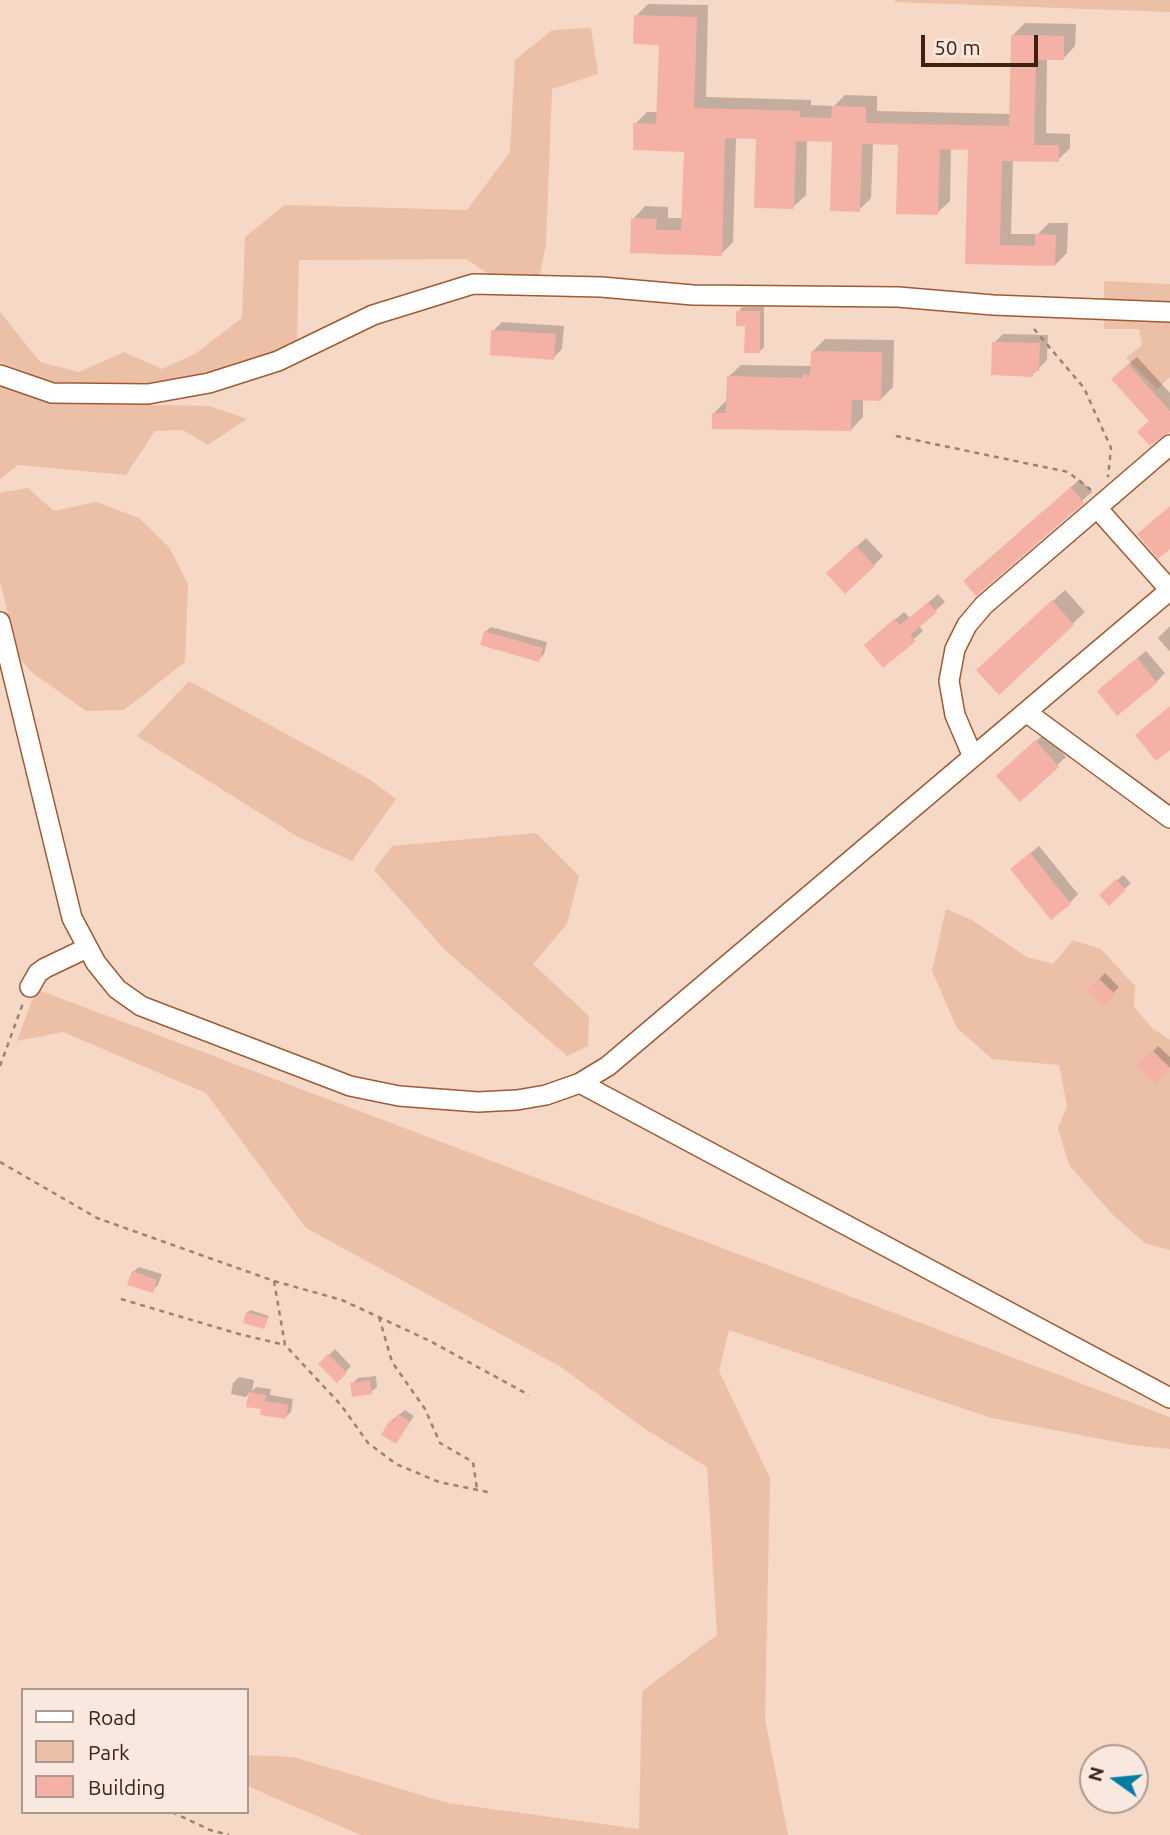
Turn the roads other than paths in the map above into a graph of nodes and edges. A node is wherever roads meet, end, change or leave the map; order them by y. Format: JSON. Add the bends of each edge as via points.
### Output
{"nodes":[{"id":1,"x":1170,"y":312,"type":"edge"},
{"id":2,"x":0,"y":375,"type":"edge"},
{"id":3,"x":1170,"y":445,"type":"edge"},
{"id":4,"x":1101,"y":504,"type":"junction"},
{"id":5,"x":1170,"y":590,"type":"edge"},
{"id":6,"x":0,"y":622,"type":"edge"},
{"id":7,"x":5,"y":666,"type":"edge"},
{"id":8,"x":1026,"y":712,"type":"junction"},
{"id":9,"x":973,"y":757,"type":"junction"},
{"id":10,"x":1170,"y":818,"type":"edge"},
{"id":11,"x":87,"y":948,"type":"junction"},
{"id":12,"x":30,"y":987,"type":"road end"},
{"id":13,"x":580,"y":1083,"type":"junction"},
{"id":14,"x":1170,"y":1398,"type":"edge"}],
"edges":[{"from":1,"to":2,"type":"street","via":[[993,306],[898,297],[693,295],[601,286],[473,284],[373,315],[278,361],[209,383],[148,394],[52,393]]},
{"from":3,"to":4,"type":"street"},
{"from":4,"to":5,"type":"street"},
{"from":4,"to":9,"type":"street","via":[[984,605],[962,632],[949,681],[955,715]]},
{"from":5,"to":8,"type":"street"},
{"from":6,"to":7,"type":"street"},
{"from":7,"to":11,"type":"street","via":[[72,918]]},
{"from":8,"to":9,"type":"street"},
{"from":8,"to":10,"type":"street"},
{"from":9,"to":13,"type":"street","via":[[608,1066]]},
{"from":11,"to":12,"type":"street","via":[[45,968]]},
{"from":11,"to":13,"type":"street","via":[[117,989],[141,1006],[362,1090],[478,1102],[546,1096]]},
{"from":13,"to":14,"type":"street"}]}
